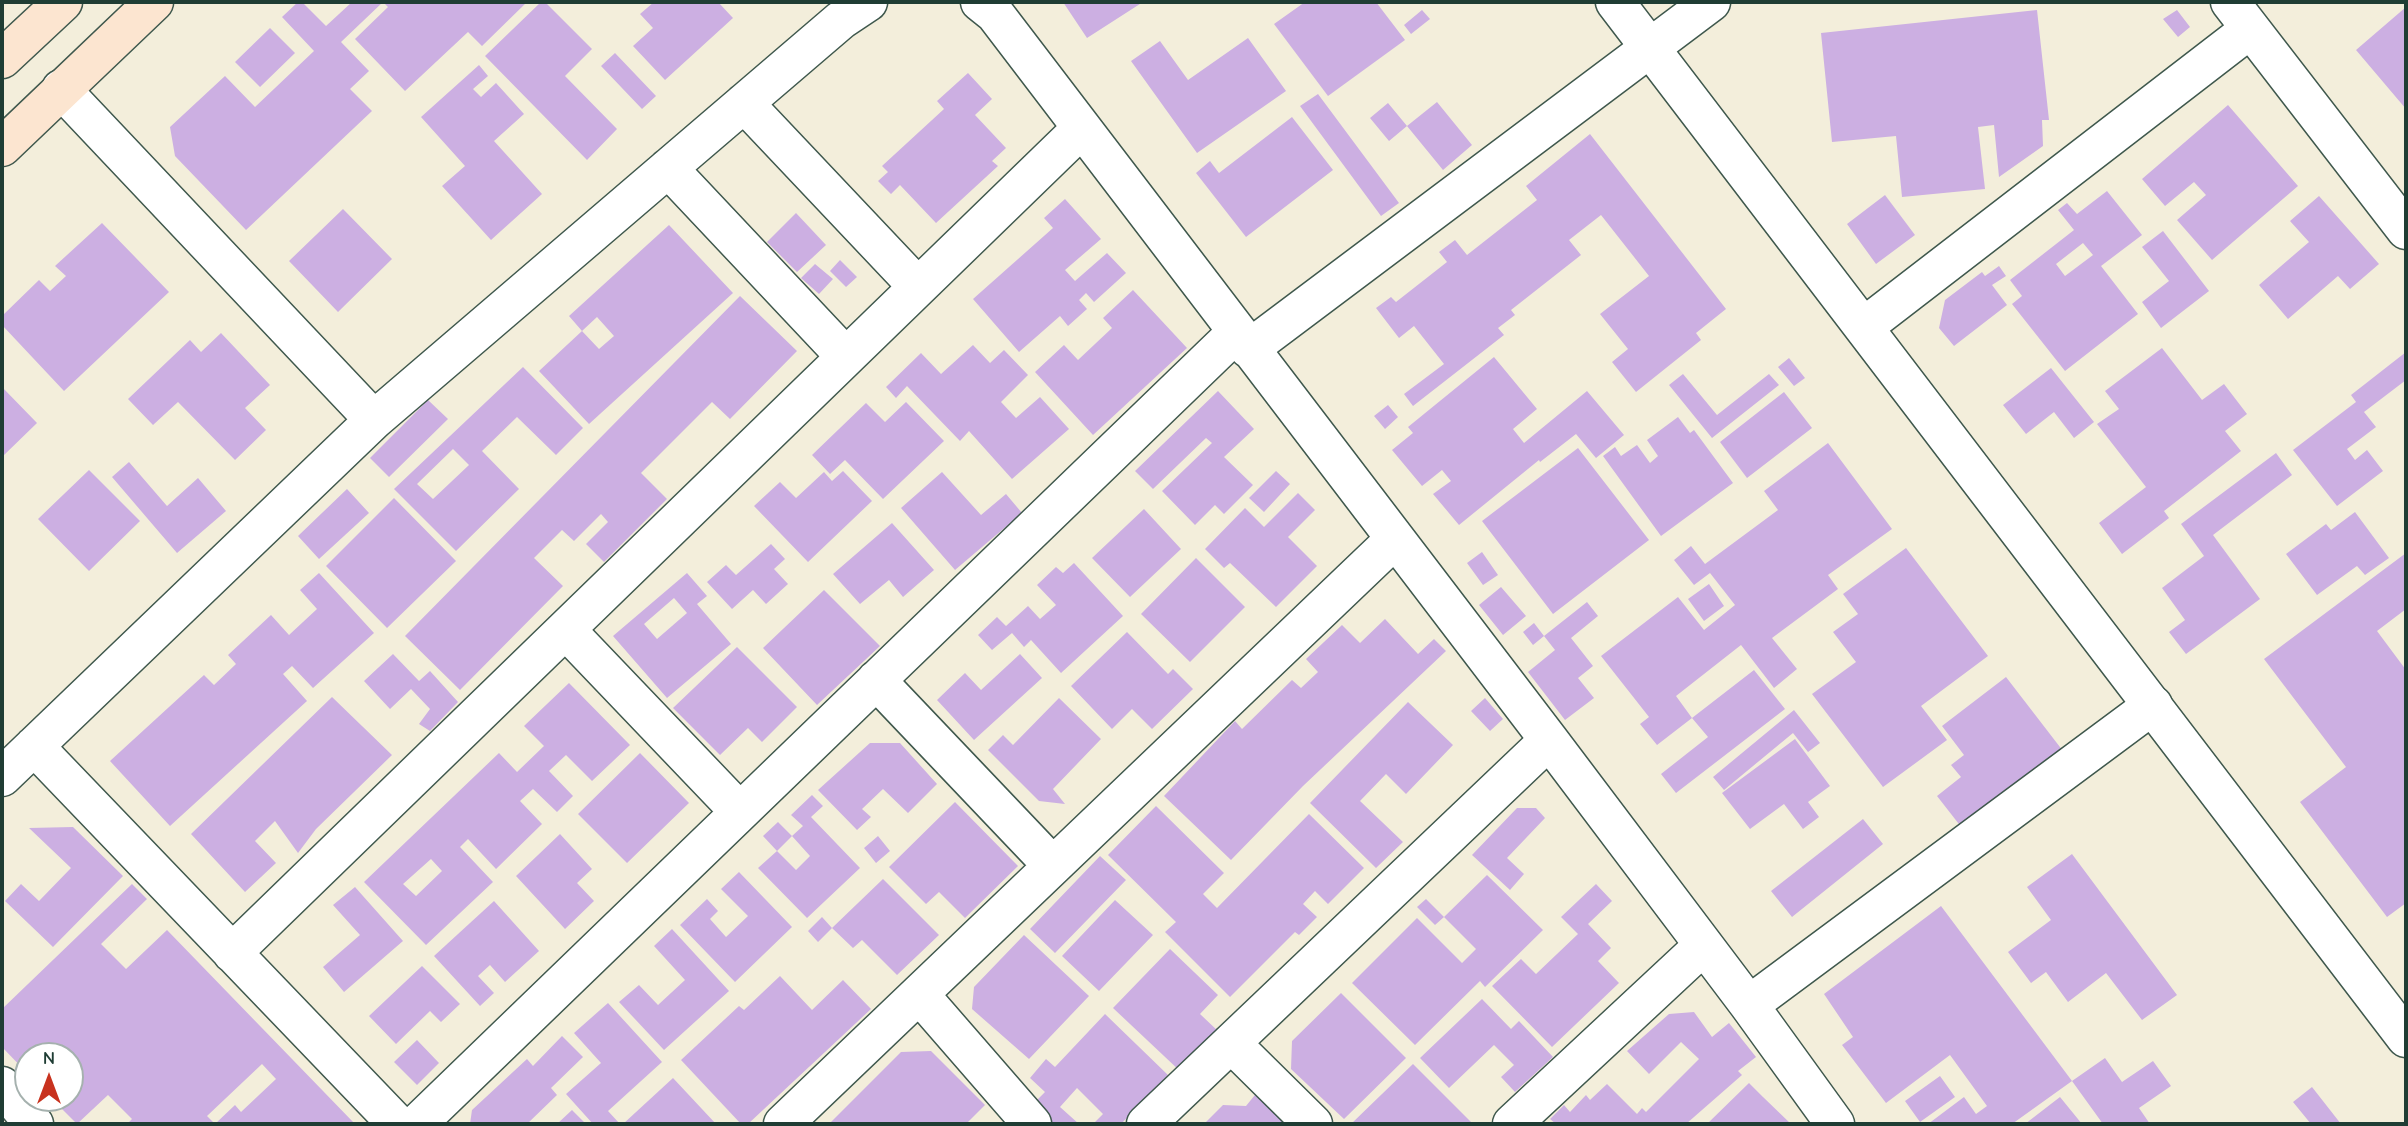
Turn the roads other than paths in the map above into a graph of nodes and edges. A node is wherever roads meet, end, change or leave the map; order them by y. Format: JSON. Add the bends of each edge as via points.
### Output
{"nodes":[{"id":1,"x":63,"y":2,"type":"edge"},
{"id":2,"x":155,"y":2,"type":"edge"},
{"id":3,"x":868,"y":2,"type":"edge"},
{"id":4,"x":980,"y":2,"type":"edge"},
{"id":5,"x":1615,"y":2,"type":"edge"},
{"id":6,"x":1711,"y":2,"type":"edge"},
{"id":7,"x":2240,"y":16,"type":"edge"},
{"id":8,"x":1651,"y":44,"type":"junction"},
{"id":9,"x":2,"y":59,"type":"edge"},
{"id":10,"x":61,"y":89,"type":"junction"},
{"id":11,"x":744,"y":103,"type":"junction"},
{"id":12,"x":1082,"y":129,"type":"junction"},
{"id":13,"x":2,"y":147,"type":"edge"},
{"id":14,"x":668,"y":168,"type":"junction"},
{"id":15,"x":2406,"y":230,"type":"edge"},
{"id":16,"x":918,"y":287,"type":"junction"},
{"id":17,"x":1865,"y":326,"type":"junction"},
{"id":18,"x":1242,"y":341,"type":"junction"},
{"id":19,"x":846,"y":357,"type":"junction"},
{"id":20,"x":374,"y":420,"type":"junction"},
{"id":21,"x":1394,"y":540,"type":"junction"},
{"id":22,"x":565,"y":630,"type":"junction"},
{"id":23,"x":876,"y":680,"type":"junction"},
{"id":24,"x":2153,"y":705,"type":"junction"},
{"id":25,"x":1549,"y":740,"type":"junction"},
{"id":26,"x":34,"y":746,"type":"junction"},
{"id":27,"x":2,"y":777,"type":"edge"},
{"id":28,"x":740,"y":812,"type":"junction"},
{"id":29,"x":1053,"y":866,"type":"junction"},
{"id":30,"x":1703,"y":946,"type":"junction"},
{"id":31,"x":232,"y":953,"type":"junction"},
{"id":32,"x":919,"y":994,"type":"junction"},
{"id":33,"x":1749,"y":1005,"type":"junction"},
{"id":34,"x":2406,"y":1038,"type":"edge"},
{"id":35,"x":1231,"y":1042,"type":"junction"},
{"id":36,"x":2,"y":1086,"type":"edge"},
{"id":37,"x":34,"y":1124,"type":"edge"},
{"id":38,"x":397,"y":1124,"type":"edge"},
{"id":39,"x":417,"y":1124,"type":"edge"},
{"id":40,"x":783,"y":1124,"type":"edge"},
{"id":41,"x":1032,"y":1124,"type":"edge"},
{"id":42,"x":1146,"y":1124,"type":"edge"},
{"id":43,"x":1313,"y":1124,"type":"edge"},
{"id":44,"x":1512,"y":1124,"type":"edge"},
{"id":45,"x":1835,"y":1124,"type":"edge"}],
"edges":[{"from":1,"to":9,"type":"main road"},
{"from":2,"to":10,"type":"main road"},
{"from":3,"to":11,"type":"street"},
{"from":4,"to":12,"type":"street","via":[[995,14]]},
{"from":5,"to":8,"type":"street"},
{"from":6,"to":8,"type":"street"},
{"from":7,"to":15,"type":"street"},
{"from":7,"to":17,"type":"street"},
{"from":8,"to":17,"type":"street"},
{"from":8,"to":18,"type":"street"},
{"from":10,"to":13,"type":"main road"},
{"from":10,"to":20,"type":"street"},
{"from":11,"to":14,"type":"street"},
{"from":11,"to":16,"type":"street"},
{"from":12,"to":16,"type":"street"},
{"from":12,"to":18,"type":"street"},
{"from":14,"to":19,"type":"street"},
{"from":14,"to":20,"type":"street"},
{"from":16,"to":19,"type":"street"},
{"from":17,"to":24,"type":"street"},
{"from":18,"to":21,"type":"street"},
{"from":18,"to":23,"type":"street"},
{"from":19,"to":22,"type":"street"},
{"from":20,"to":26,"type":"street"},
{"from":21,"to":25,"type":"street"},
{"from":21,"to":29,"type":"street"},
{"from":22,"to":28,"type":"street"},
{"from":22,"to":31,"type":"street"},
{"from":23,"to":28,"type":"street"},
{"from":23,"to":29,"type":"street"},
{"from":24,"to":33,"type":"street"},
{"from":24,"to":34,"type":"street"},
{"from":25,"to":30,"type":"street"},
{"from":25,"to":35,"type":"street"},
{"from":26,"to":27,"type":"street"},
{"from":26,"to":31,"type":"street"},
{"from":28,"to":39,"type":"street"},
{"from":29,"to":32,"type":"street"},
{"from":30,"to":33,"type":"street"},
{"from":30,"to":44,"type":"street"},
{"from":31,"to":38,"type":"street"},
{"from":32,"to":40,"type":"street"},
{"from":32,"to":41,"type":"street"},
{"from":33,"to":45,"type":"street"},
{"from":35,"to":42,"type":"street"},
{"from":35,"to":43,"type":"street"},
{"from":36,"to":37,"type":"street"}]}
